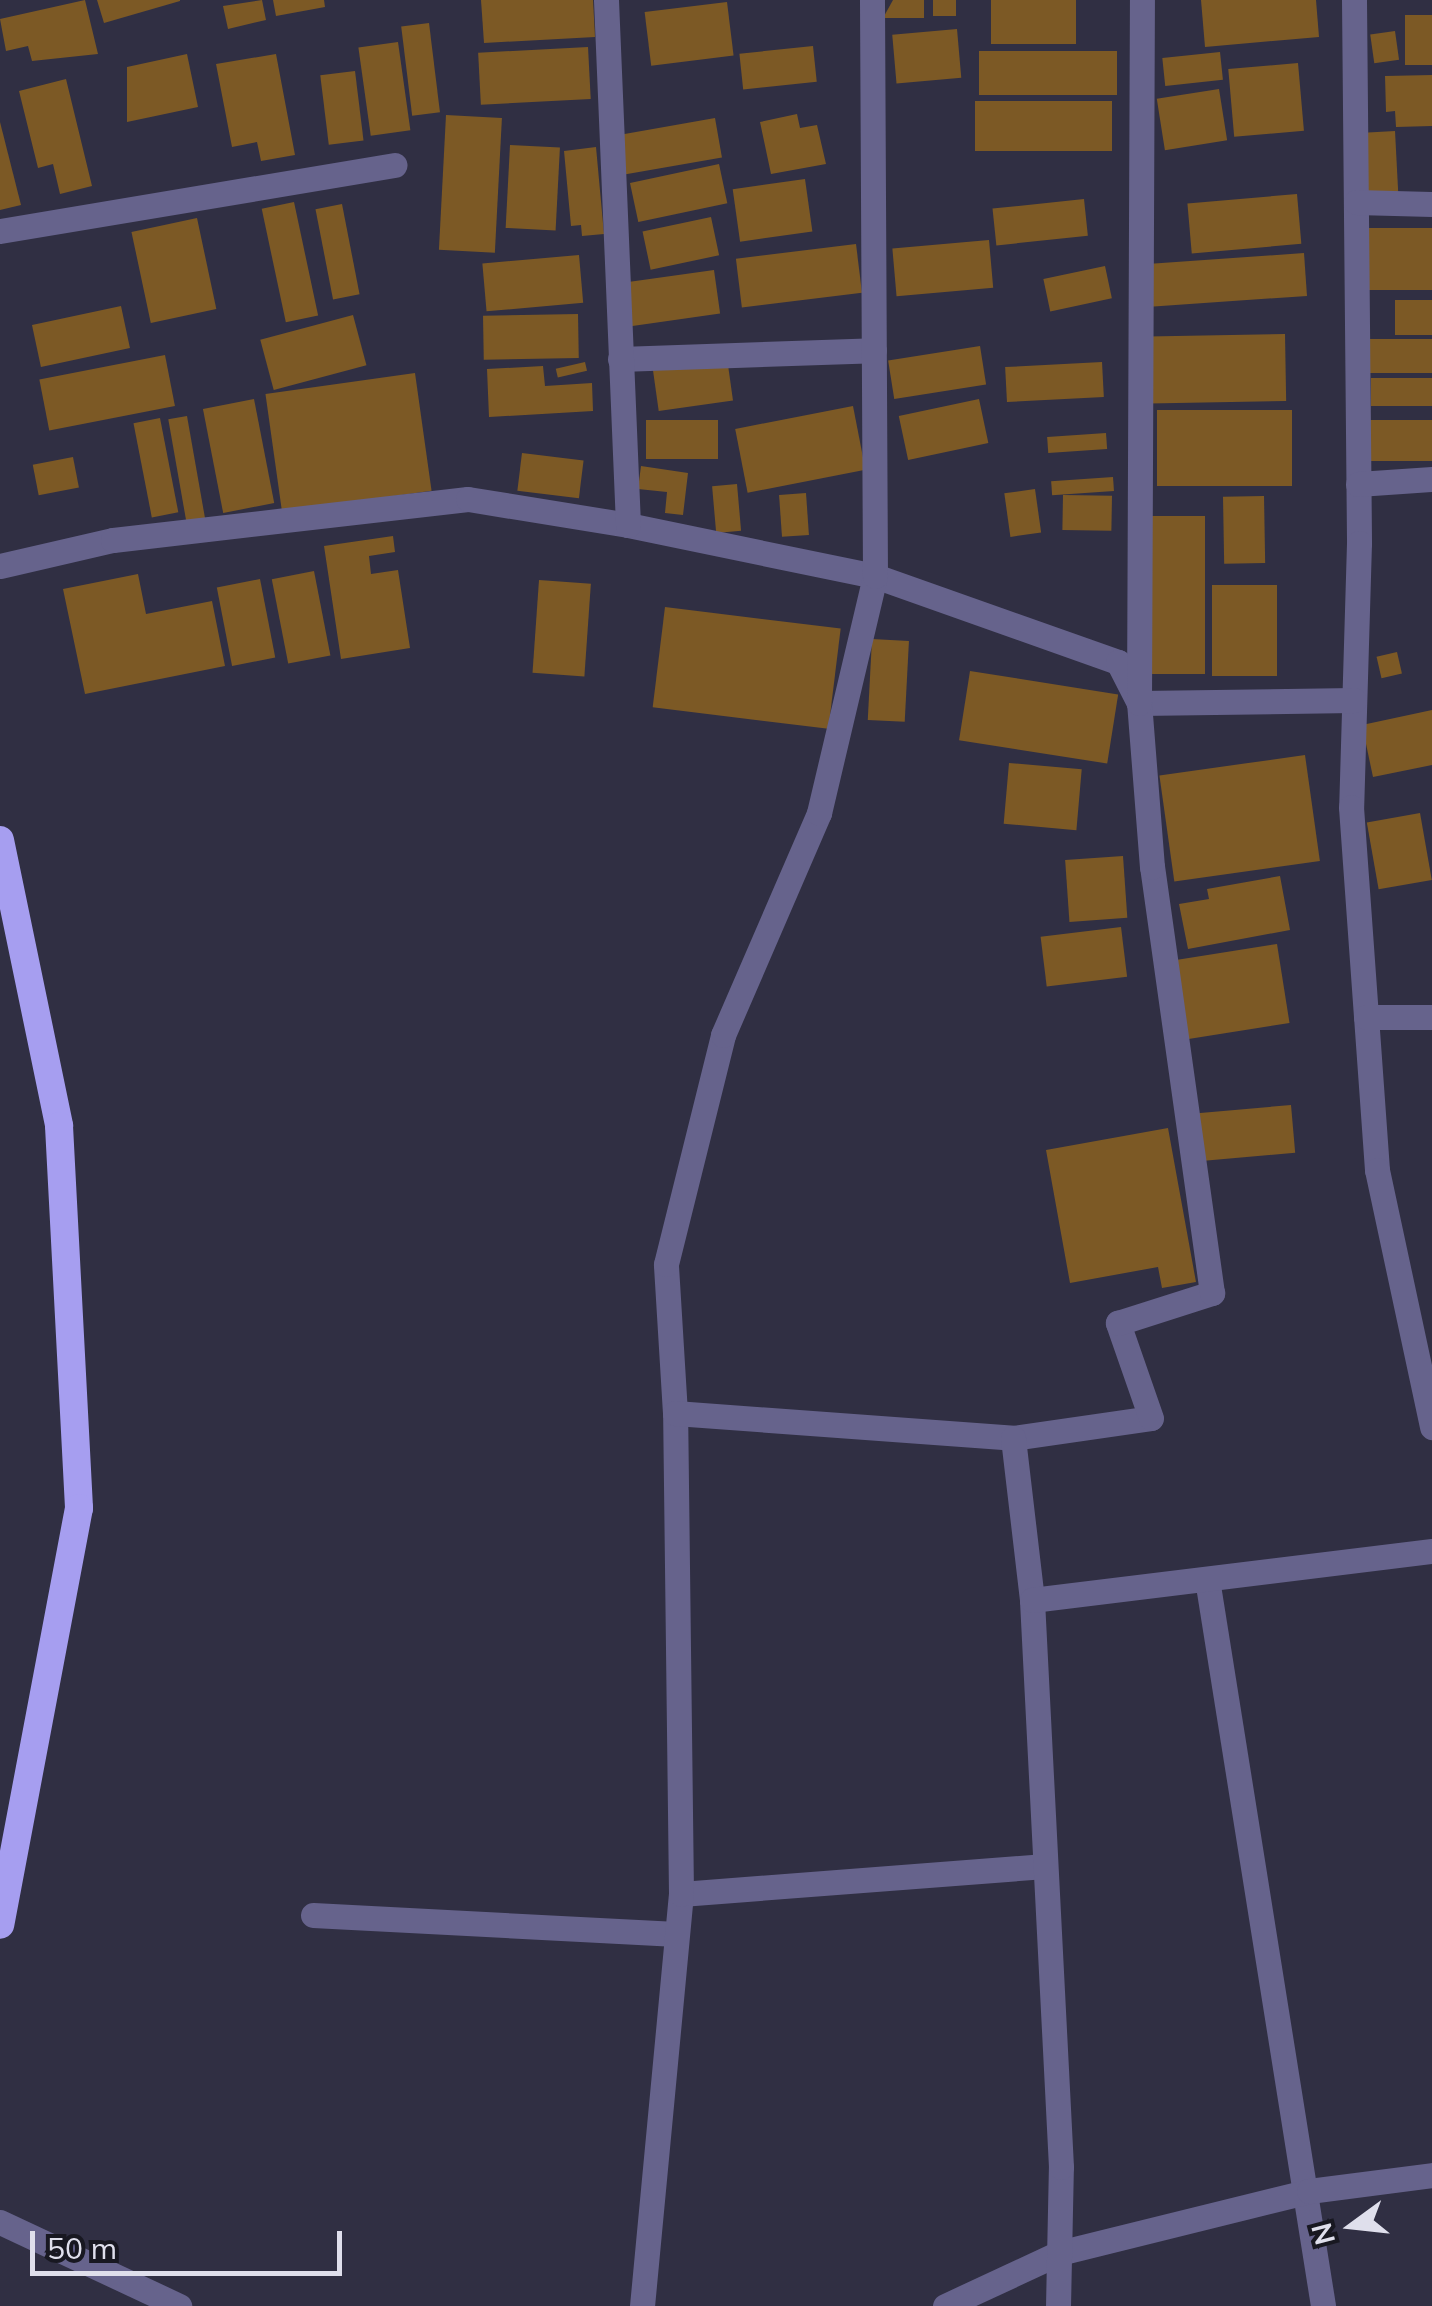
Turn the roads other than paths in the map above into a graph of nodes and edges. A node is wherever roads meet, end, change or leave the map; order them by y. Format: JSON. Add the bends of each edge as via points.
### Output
{"nodes":[{"id":1,"x":606,"y":0,"type":"edge"},
{"id":2,"x":872,"y":0,"type":"edge"},
{"id":3,"x":1142,"y":0,"type":"edge"},
{"id":4,"x":1354,"y":0,"type":"edge"},
{"id":5,"x":395,"y":165,"type":"dead end"},
{"id":6,"x":1356,"y":202,"type":"junction"},
{"id":7,"x":1432,"y":204,"type":"edge"},
{"id":8,"x":0,"y":231,"type":"edge"},
{"id":9,"x":874,"y":350,"type":"junction"},
{"id":10,"x":620,"y":359,"type":"junction"},
{"id":11,"x":1432,"y":479,"type":"edge"},
{"id":12,"x":1358,"y":484,"type":"junction"},
{"id":13,"x":628,"y":525,"type":"junction"},
{"id":14,"x":0,"y":566,"type":"edge"},
{"id":15,"x":875,"y":576,"type":"junction"},
{"id":16,"x":1354,"y":700,"type":"junction"},
{"id":17,"x":1139,"y":702,"type":"junction"},
{"id":18,"x":0,"y":840,"type":"edge"},
{"id":19,"x":1366,"y":1017,"type":"junction"},
{"id":20,"x":1432,"y":1017,"type":"edge"},
{"id":21,"x":1427,"y":1380,"type":"edge"},
{"id":22,"x":675,"y":1413,"type":"junction"},
{"id":23,"x":1432,"y":1427,"type":"edge"},
{"id":24,"x":1013,"y":1438,"type":"junction"},
{"id":25,"x":1432,"y":1551,"type":"edge"},
{"id":26,"x":1207,"y":1579,"type":"junction"},
{"id":27,"x":1032,"y":1600,"type":"junction"},
{"id":28,"x":1045,"y":1866,"type":"junction"},
{"id":29,"x":681,"y":1894,"type":"junction"},
{"id":30,"x":313,"y":1915,"type":"dead end"},
{"id":31,"x":0,"y":1925,"type":"edge"},
{"id":32,"x":677,"y":1934,"type":"junction"},
{"id":33,"x":1432,"y":2175,"type":"edge"},
{"id":34,"x":1309,"y":2191,"type":"junction"},
{"id":35,"x":0,"y":2222,"type":"edge"},
{"id":36,"x":1059,"y":2253,"type":"junction"},
{"id":37,"x":179,"y":2306,"type":"edge"},
{"id":38,"x":642,"y":2306,"type":"edge"},
{"id":39,"x":945,"y":2306,"type":"edge"},
{"id":40,"x":1058,"y":2306,"type":"edge"},
{"id":41,"x":1323,"y":2306,"type":"edge"}],
"edges":[{"from":1,"to":10,"type":"street"},
{"from":2,"to":9,"type":"street"},
{"from":3,"to":17,"type":"street"},
{"from":4,"to":6,"type":"street"},
{"from":5,"to":8,"type":"street"},
{"from":6,"to":7,"type":"street"},
{"from":6,"to":12,"type":"street"},
{"from":9,"to":10,"type":"street"},
{"from":9,"to":15,"type":"street"},
{"from":10,"to":13,"type":"street"},
{"from":11,"to":12,"type":"street"},
{"from":12,"to":16,"type":"street"},
{"from":13,"to":14,"type":"street","via":[[468,499],[112,540]]},
{"from":13,"to":15,"type":"street"},
{"from":15,"to":17,"type":"street","via":[[1118,662]]},
{"from":15,"to":22,"type":"street","via":[[819,813],[723,1035],[666,1264]]},
{"from":16,"to":17,"type":"street"},
{"from":16,"to":19,"type":"street","via":[[1351,807]]},
{"from":17,"to":24,"type":"street","via":[[1152,867],[1212,1293],[1118,1324],[1151,1418]]},
{"from":18,"to":31,"type":"highway","via":[[59,1126],[79,1508]]},
{"from":19,"to":20,"type":"street"},
{"from":19,"to":21,"type":"street","via":[[1377,1170]]},
{"from":21,"to":23,"type":"street"},
{"from":22,"to":24,"type":"street"},
{"from":22,"to":29,"type":"street"},
{"from":24,"to":27,"type":"street"},
{"from":25,"to":26,"type":"street"},
{"from":26,"to":27,"type":"street"},
{"from":26,"to":34,"type":"street"},
{"from":27,"to":28,"type":"street"},
{"from":28,"to":29,"type":"street"},
{"from":28,"to":36,"type":"street"},
{"from":29,"to":32,"type":"street"},
{"from":30,"to":32,"type":"street"},
{"from":32,"to":38,"type":"street"},
{"from":33,"to":34,"type":"street"},
{"from":34,"to":36,"type":"street"},
{"from":34,"to":41,"type":"street"},
{"from":35,"to":37,"type":"street"},
{"from":36,"to":39,"type":"street"},
{"from":36,"to":40,"type":"street"}]}
